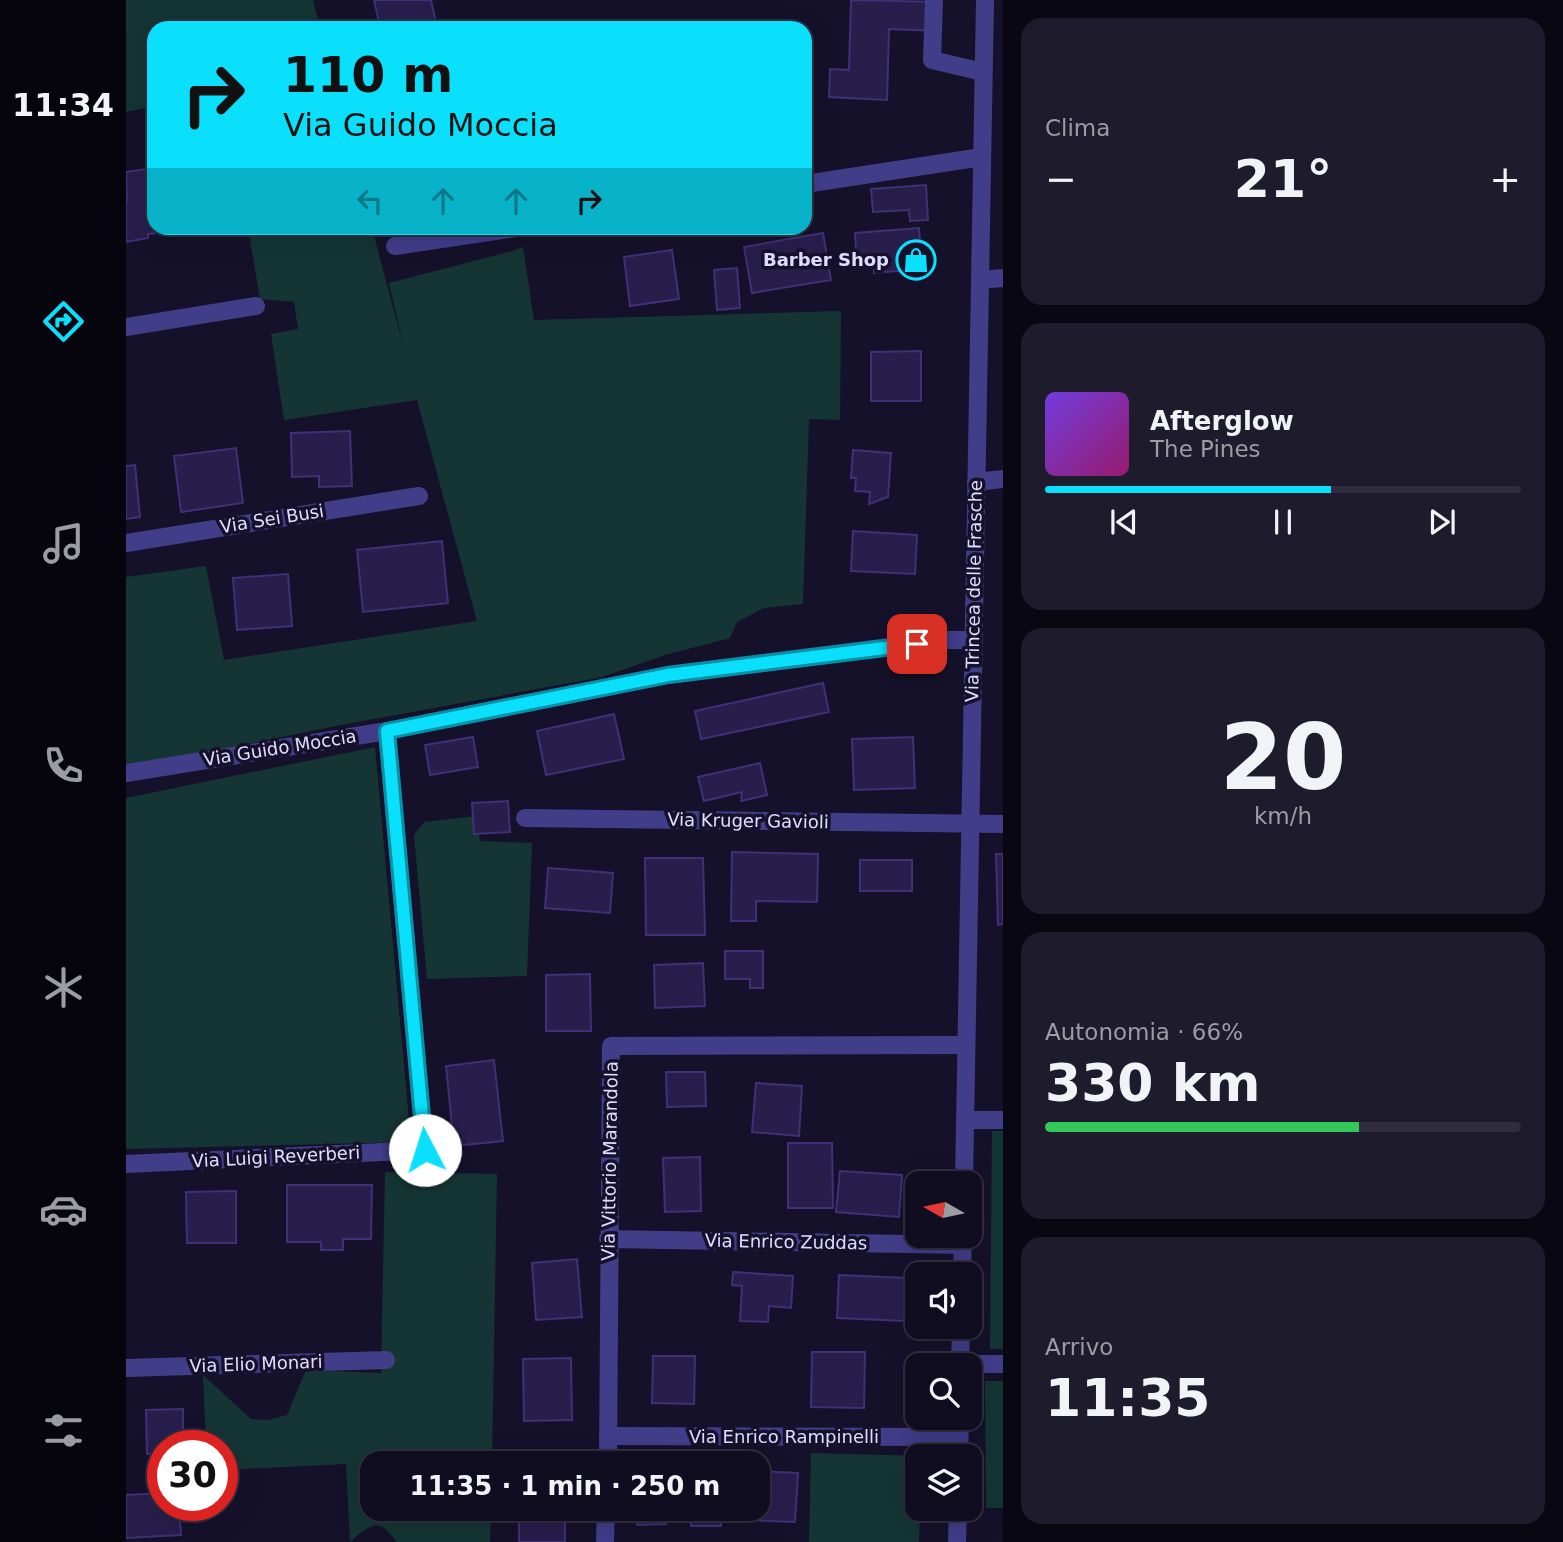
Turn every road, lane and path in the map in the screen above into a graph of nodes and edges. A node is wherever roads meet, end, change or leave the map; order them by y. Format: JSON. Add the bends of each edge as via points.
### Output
{"nodes":[{"id":1,"x":934,"y":0,"type":"edge"},
{"id":2,"x":985,"y":0,"type":"edge"},
{"id":3,"x":1003,"y":28,"type":"edge"},
{"id":4,"x":984,"y":31,"type":"junction"},
{"id":5,"x":984,"y":72,"type":"junction"},
{"id":6,"x":982,"y":157,"type":"junction"},
{"id":7,"x":812,"y":183,"type":"edge"},
{"id":8,"x":469,"y":235,"type":"edge"},
{"id":9,"x":395,"y":246,"type":"dead end"},
{"id":10,"x":1003,"y":278,"type":"edge"},
{"id":11,"x":980,"y":280,"type":"junction"},
{"id":12,"x":256,"y":306,"type":"dead end"},
{"id":13,"x":126,"y":327,"type":"edge"},
{"id":14,"x":1003,"y":480,"type":"edge"},
{"id":15,"x":976,"y":482,"type":"junction"},
{"id":16,"x":419,"y":496,"type":"dead end"},
{"id":17,"x":126,"y":543,"type":"edge"},
{"id":18,"x":974,"y":640,"type":"junction"},
{"id":19,"x":387,"y":731,"type":"junction"},
{"id":20,"x":126,"y":773,"type":"edge"},
{"id":21,"x":525,"y":818,"type":"dead end"},
{"id":22,"x":970,"y":823,"type":"junction"},
{"id":23,"x":1003,"y":824,"type":"edge"},
{"id":24,"x":966,"y":1045,"type":"junction"},
{"id":25,"x":965,"y":1120,"type":"junction"},
{"id":26,"x":1003,"y":1120,"type":"edge"},
{"id":27,"x":126,"y":1164,"type":"edge"},
{"id":28,"x":964,"y":1171,"type":"edge"},
{"id":29,"x":608,"y":1239,"type":"junction"},
{"id":30,"x":905,"y":1240,"type":"edge"},
{"id":31,"x":386,"y":1360,"type":"dead end"},
{"id":32,"x":982,"y":1364,"type":"edge"},
{"id":33,"x":1003,"y":1364,"type":"edge"},
{"id":34,"x":126,"y":1368,"type":"edge"},
{"id":35,"x":959,"y":1430,"type":"edge"},
{"id":36,"x":608,"y":1436,"type":"junction"},
{"id":37,"x":959,"y":1437,"type":"junction"},
{"id":38,"x":959,"y":1444,"type":"edge"},
{"id":39,"x":608,"y":1451,"type":"edge"},
{"id":40,"x":606,"y":1521,"type":"edge"},
{"id":41,"x":958,"y":1521,"type":"edge"},
{"id":42,"x":605,"y":1542,"type":"edge"},
{"id":43,"x":957,"y":1542,"type":"edge"}],
"edges":[{"from":1,"to":5,"type":"street","via":[[932,60]]},
{"from":2,"to":4,"type":"street","name":"Via Trincea delle Frasche"},
{"from":3,"to":4,"type":"street"},
{"from":4,"to":5,"type":"street","name":"Via Trincea delle Frasche"},
{"from":5,"to":6,"type":"street","name":"Via Trincea delle Frasche"},
{"from":6,"to":7,"type":"street"},
{"from":6,"to":11,"type":"street","name":"Via Trincea delle Frasche"},
{"from":8,"to":9,"type":"street"},
{"from":10,"to":11,"type":"street"},
{"from":11,"to":15,"type":"street","name":"Via Trincea delle Frasche"},
{"from":12,"to":13,"type":"street"},
{"from":14,"to":15,"type":"street"},
{"from":15,"to":18,"type":"street","name":"Via Trincea delle Frasche"},
{"from":16,"to":17,"type":"street","name":"Via Sei Busi"},
{"from":18,"to":19,"type":"street","name":"Via Guido Moccia","via":[[668,675]]},
{"from":18,"to":22,"type":"street","name":"Via Trincea delle Frasche"},
{"from":19,"to":20,"type":"street","name":"Via Guido Moccia"},
{"from":19,"to":27,"type":"street","name":"Via Luigi Reverberi","via":[[425,1150]]},
{"from":21,"to":22,"type":"street","name":"Via Kruger Gavioli"},
{"from":22,"to":23,"type":"street","name":"Via Kruger Gavioli"},
{"from":22,"to":24,"type":"street","name":"Via Trincea delle Frasche"},
{"from":24,"to":25,"type":"street","name":"Via Trincea delle Frasche"},
{"from":24,"to":29,"type":"street","name":"Via Vittorio Marandola","via":[[611,1046]]},
{"from":25,"to":26,"type":"street"},
{"from":25,"to":28,"type":"street","name":"Via Trincea delle Frasche"},
{"from":29,"to":30,"type":"street","name":"Via Enrico Zuddas"},
{"from":29,"to":36,"type":"street","name":"Via Vittorio Marandola"},
{"from":31,"to":34,"type":"street","name":"Via Elio Monari"},
{"from":32,"to":33,"type":"street"},
{"from":35,"to":37,"type":"street"},
{"from":36,"to":37,"type":"street","name":"Via Enrico Rampinelli"},
{"from":36,"to":39,"type":"street","name":"Via Vittorio Marandola"},
{"from":37,"to":38,"type":"street"},
{"from":40,"to":42,"type":"street"},
{"from":41,"to":43,"type":"street"}]}
